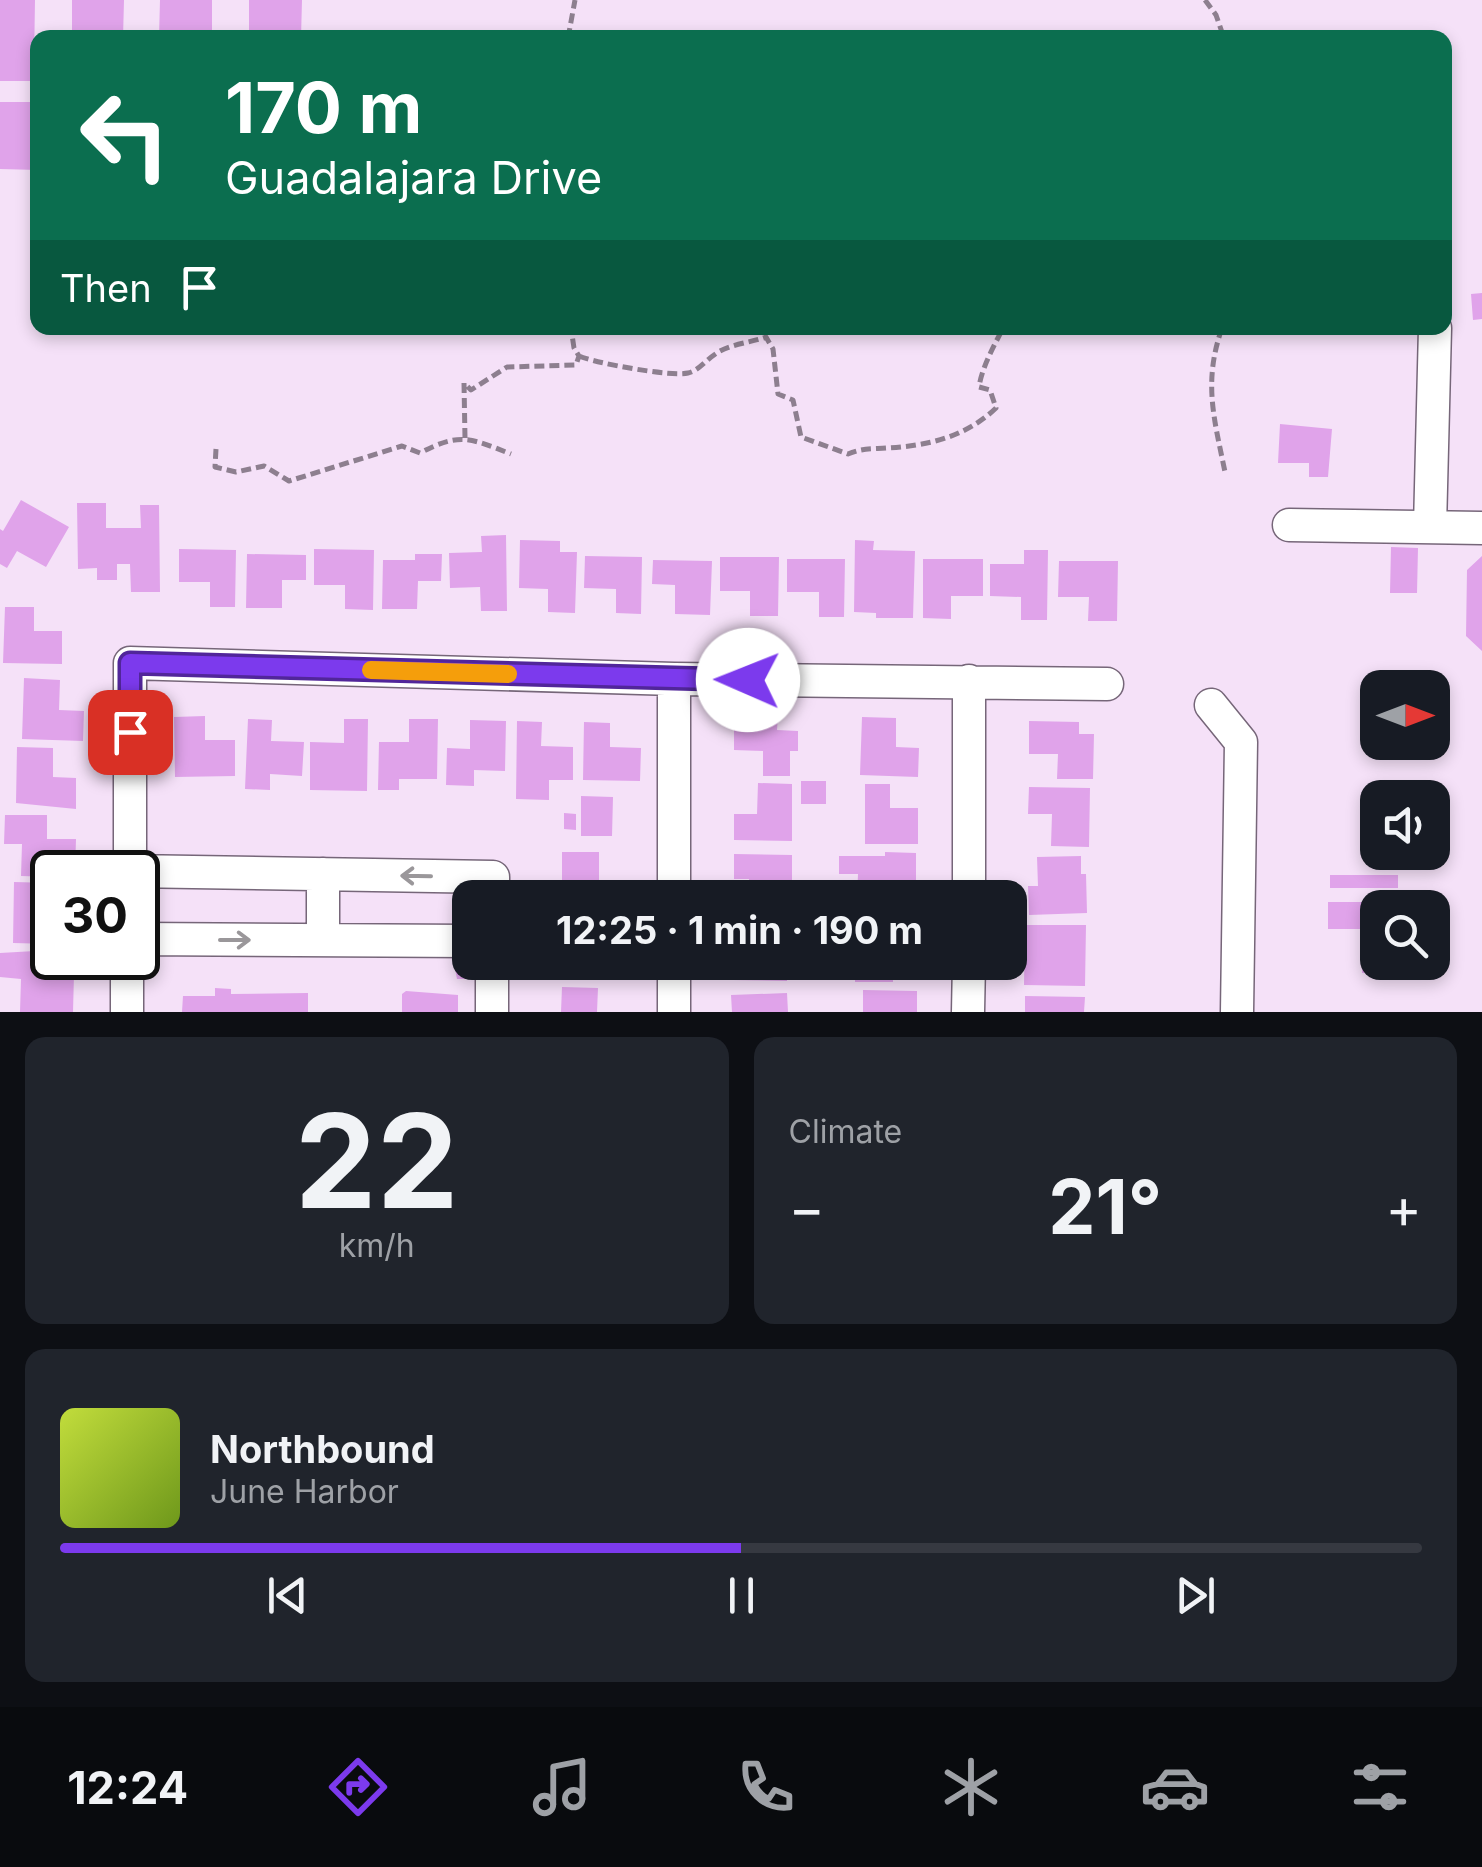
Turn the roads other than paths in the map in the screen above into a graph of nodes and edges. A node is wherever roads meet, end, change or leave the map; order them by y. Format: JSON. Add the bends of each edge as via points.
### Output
{"nodes":[{"id":1,"x":1435,"y":335,"type":"edge"},
{"id":2,"x":1288,"y":525,"type":"dead end"},
{"id":3,"x":1430,"y":527,"type":"junction"},
{"id":4,"x":1482,"y":528,"type":"edge"},
{"id":5,"x":674,"y":679,"type":"junction"},
{"id":6,"x":970,"y":681,"type":"junction"},
{"id":7,"x":1107,"y":684,"type":"dead end"},
{"id":8,"x":1212,"y":705,"type":"dead end"},
{"id":9,"x":130,"y":850,"type":"edge"},
{"id":10,"x":160,"y":872,"type":"edge"},
{"id":11,"x":323,"y":874,"type":"junction"},
{"id":12,"x":493,"y":880,"type":"edge"},
{"id":13,"x":674,"y":880,"type":"edge"},
{"id":14,"x":969,"y":880,"type":"edge"},
{"id":15,"x":160,"y":939,"type":"edge"},
{"id":16,"x":323,"y":940,"type":"junction"},
{"id":17,"x":452,"y":941,"type":"edge"},
{"id":18,"x":127,"y":980,"type":"edge"},
{"id":19,"x":492,"y":980,"type":"edge"},
{"id":20,"x":674,"y":980,"type":"edge"},
{"id":21,"x":968,"y":980,"type":"edge"},
{"id":22,"x":126,"y":1012,"type":"edge"},
{"id":23,"x":492,"y":1012,"type":"edge"},
{"id":24,"x":674,"y":1012,"type":"edge"},
{"id":25,"x":968,"y":1012,"type":"edge"},
{"id":26,"x":1237,"y":1012,"type":"edge"}],
"edges":[{"from":1,"to":3,"type":"street"},
{"from":2,"to":3,"type":"street"},
{"from":3,"to":4,"type":"street"},
{"from":5,"to":6,"type":"street"},
{"from":5,"to":9,"type":"street","via":[[130,663]]},
{"from":5,"to":13,"type":"street"},
{"from":6,"to":7,"type":"street"},
{"from":6,"to":14,"type":"street"},
{"from":8,"to":26,"type":"street","via":[[1241,742]]},
{"from":10,"to":11,"type":"street"},
{"from":12,"to":11,"type":"street","one_way":true},
{"from":11,"to":16,"type":"street"},
{"from":15,"to":16,"type":"street","one_way":true},
{"from":16,"to":17,"type":"street"},
{"from":18,"to":22,"type":"street"},
{"from":19,"to":23,"type":"street"},
{"from":20,"to":24,"type":"street"},
{"from":21,"to":25,"type":"street"}]}
